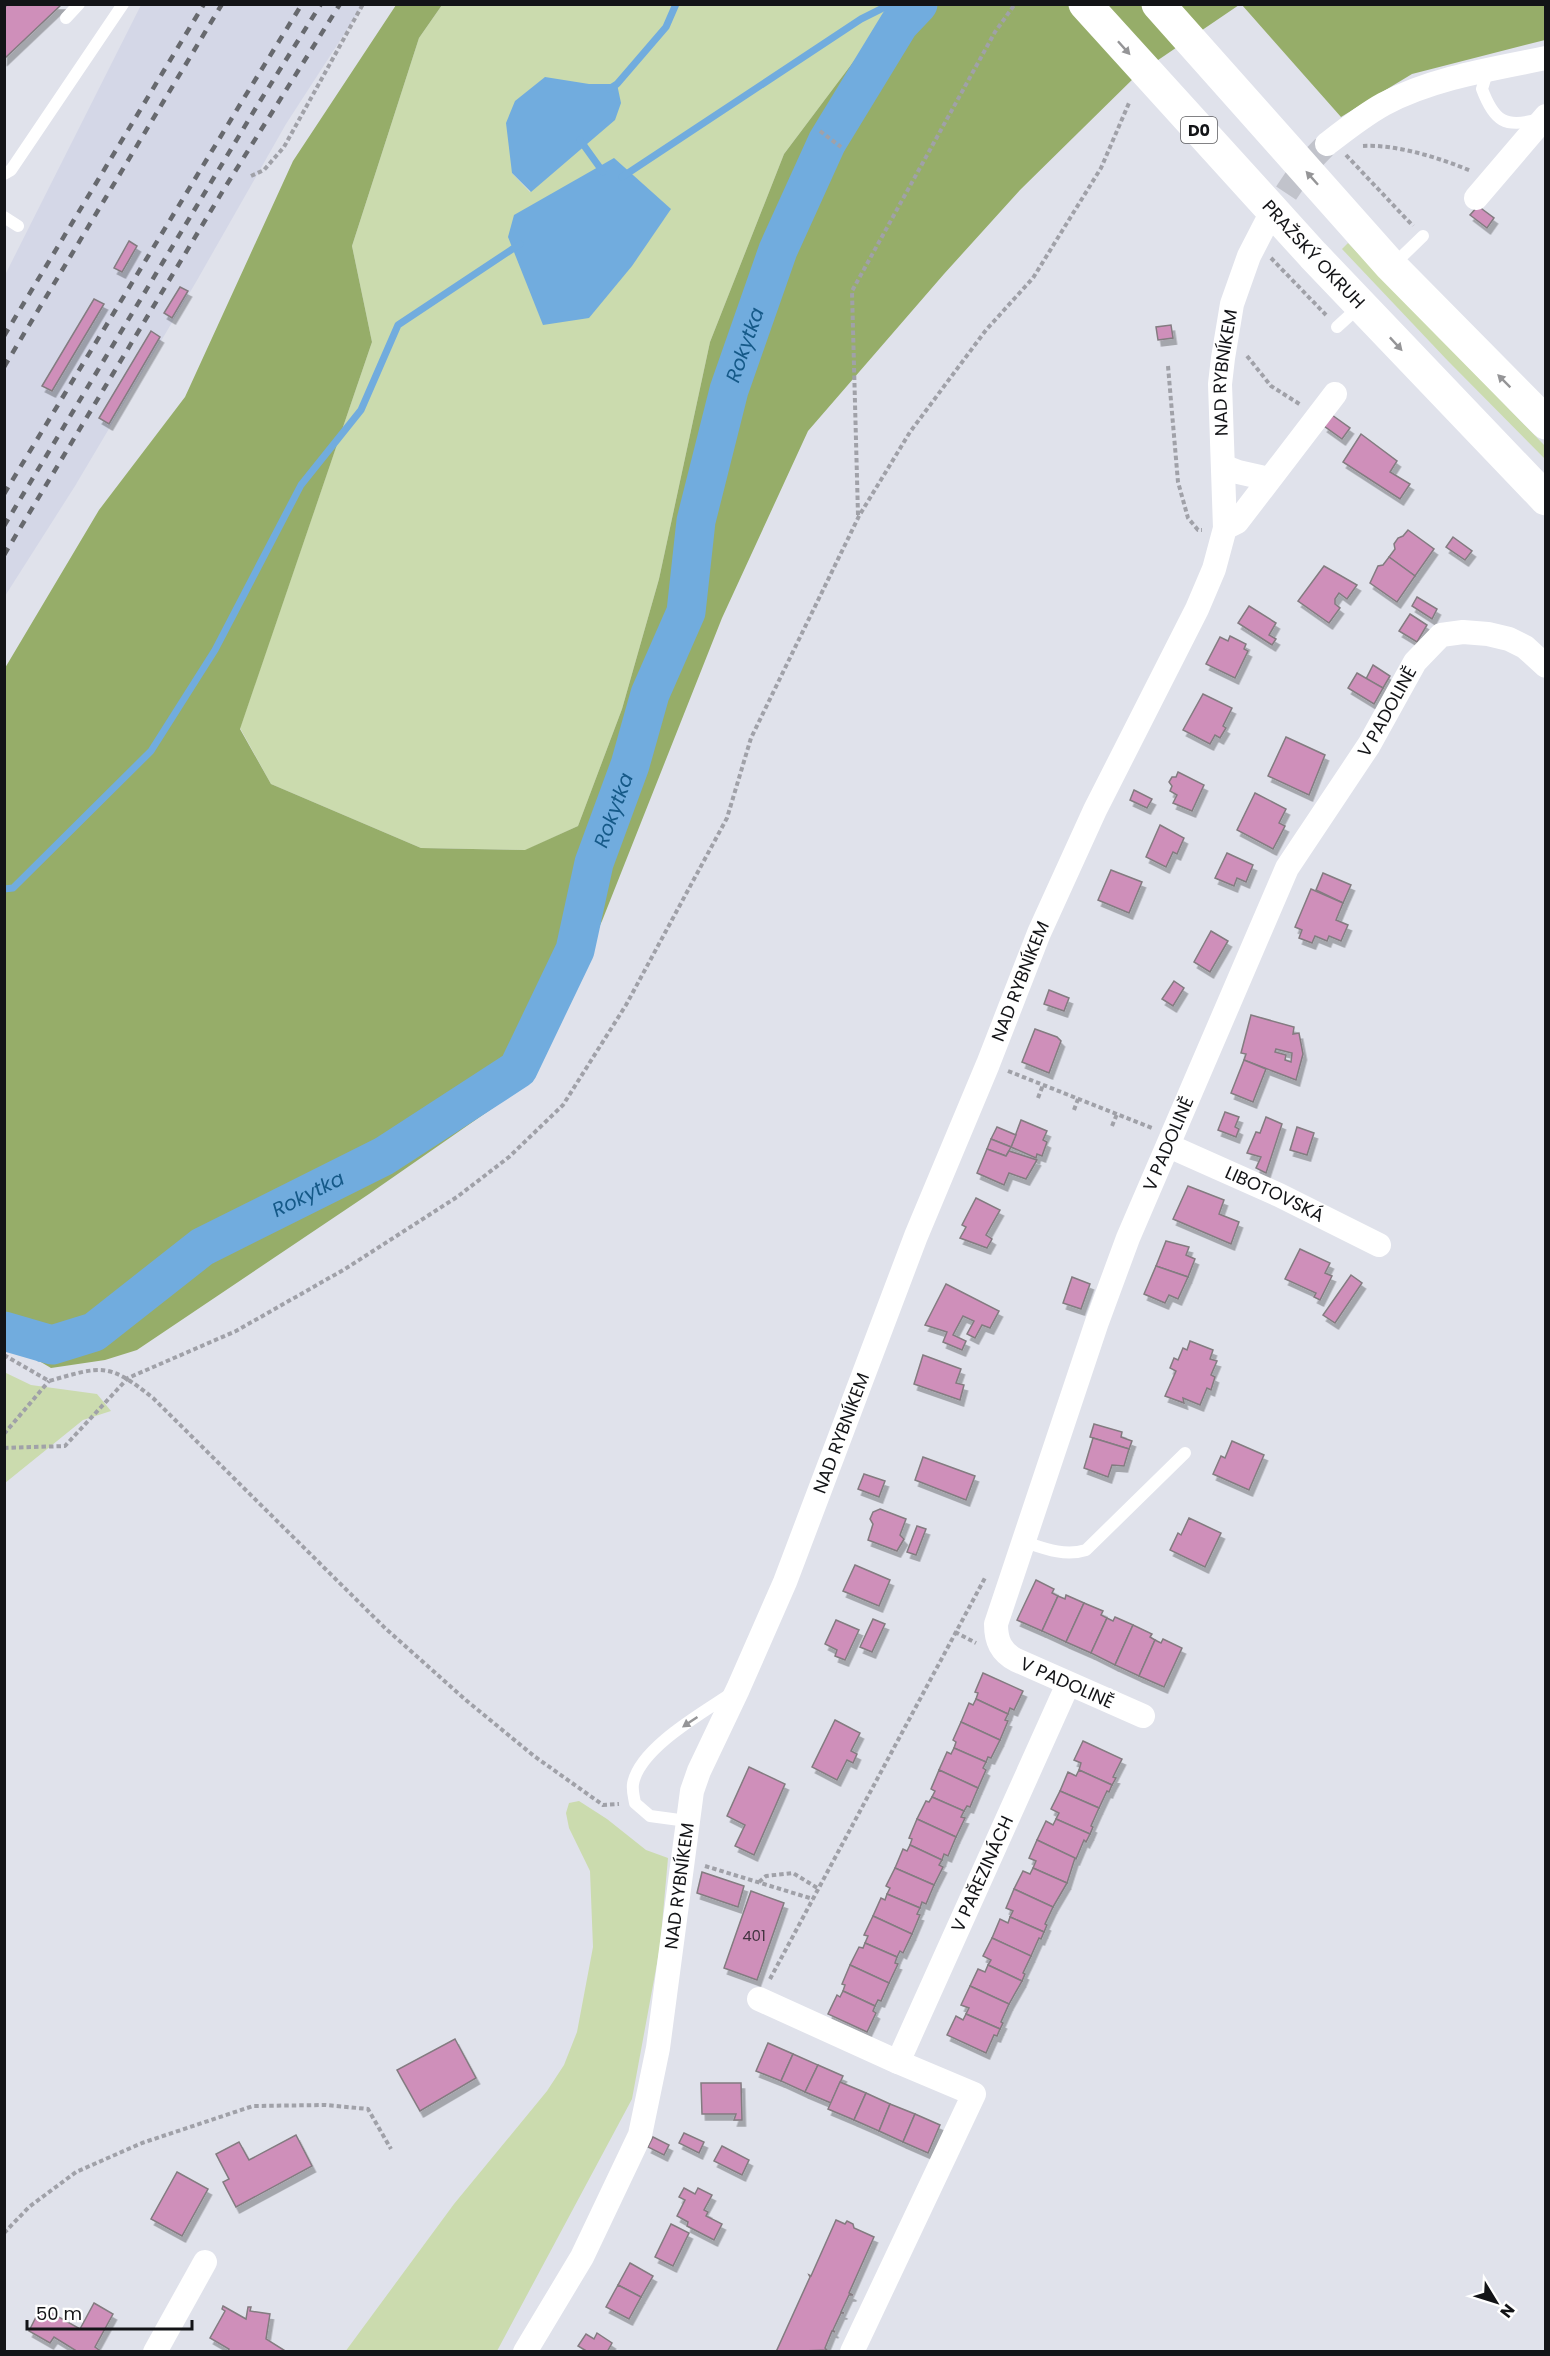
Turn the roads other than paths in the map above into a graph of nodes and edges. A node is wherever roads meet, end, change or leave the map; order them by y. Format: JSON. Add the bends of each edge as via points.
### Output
{"nodes":[{"id":1,"x":79,"y":4,"type":"edge"},
{"id":2,"x":123,"y":4,"type":"edge"},
{"id":3,"x":1085,"y":4,"type":"edge"},
{"id":4,"x":1158,"y":4,"type":"edge"},
{"id":5,"x":66,"y":18,"type":"dead end"},
{"id":6,"x":1543,"y":61,"type":"edge"},
{"id":7,"x":1488,"y":69,"type":"junction"},
{"id":8,"x":1545,"y":116,"type":"edge"},
{"id":9,"x":1335,"y":148,"type":"tunnel mouth"},
{"id":10,"x":4,"y":174,"type":"edge"},
{"id":11,"x":1476,"y":198,"type":"dead end"},
{"id":12,"x":4,"y":217,"type":"edge"},
{"id":13,"x":1266,"y":224,"type":"tunnel mouth"},
{"id":14,"x":18,"y":226,"type":"dead end"},
{"id":15,"x":1423,"y":237,"type":"road end"},
{"id":16,"x":1391,"y":266,"type":"junction"},
{"id":17,"x":1335,"y":394,"type":"dead end"},
{"id":18,"x":1545,"y":423,"type":"edge"},
{"id":19,"x":1225,"y":467,"type":"junction"},
{"id":20,"x":1269,"y":479,"type":"junction"},
{"id":21,"x":1545,"y":499,"type":"edge"},
{"id":22,"x":1225,"y":528,"type":"junction"},
{"id":23,"x":1545,"y":666,"type":"edge"},
{"id":24,"x":1169,"y":1146,"type":"junction"},
{"id":25,"x":1379,"y":1245,"type":"dead end"},
{"id":26,"x":1185,"y":1453,"type":"dead end"},
{"id":27,"x":1022,"y":1541,"type":"junction"},
{"id":28,"x":1068,"y":1684,"type":"junction"},
{"id":29,"x":738,"y":1689,"type":"junction"},
{"id":30,"x":1143,"y":1716,"type":"dead end"},
{"id":31,"x":687,"y":1821,"type":"junction"},
{"id":32,"x":759,"y":1999,"type":"road end"},
{"id":33,"x":898,"y":2062,"type":"junction"},
{"id":34,"x":205,"y":2262,"type":"dead end"},
{"id":35,"x":154,"y":2352,"type":"edge"},
{"id":36,"x":525,"y":2352,"type":"edge"},
{"id":37,"x":852,"y":2352,"type":"edge"}],
"edges":[{"from":1,"to":5,"type":"lane"},
{"from":2,"to":10,"type":"lane","via":[[11,170]]},
{"from":3,"to":21,"type":"highway","name":"PRAŽSKÝ OKRUH","number":"D0","one_way":true,"via":[[1313,255],[1349,316]]},
{"from":16,"to":4,"type":"highway","one_way":true},
{"from":6,"to":7,"type":"street"},
{"from":7,"to":8,"type":"lane","via":[[1482,89],[1496,117],[1523,124]]},
{"from":7,"to":9,"type":"street","via":[[1385,104]]},
{"from":8,"to":11,"type":"street"},
{"from":12,"to":14,"type":"lane"},
{"from":13,"to":19,"type":"street","name":"NAD RYBNÍKEM","via":[[1249,256],[1232,304],[1220,384]]},
{"from":15,"to":16,"type":"lane"},
{"from":18,"to":16,"type":"highway","one_way":true},
{"from":17,"to":20,"type":"street"},
{"from":19,"to":20,"type":"street"},
{"from":19,"to":22,"type":"street","name":"NAD RYBNÍKEM"},
{"from":20,"to":22,"type":"street","via":[[1237,522]]},
{"from":22,"to":29,"type":"street","name":"NAD RYBNÍKEM","via":[[1197,609],[1095,810],[1039,933],[916,1236],[785,1581]]},
{"from":23,"to":24,"type":"street","name":"V PADOLINĚ","via":[[1525,647],[1509,639],[1463,632],[1441,635],[1415,662],[1369,745],[1287,868]]},
{"from":24,"to":25,"type":"street","name":"LIBOTOVSKÁ"},
{"from":24,"to":27,"type":"street","name":"V PADOLINĚ","via":[[1096,1322]]},
{"from":26,"to":27,"type":"lane","via":[[1086,1550],[1064,1553]]},
{"from":27,"to":28,"type":"street","name":"V PADOLINĚ","via":[[996,1624],[1000,1647],[1016,1660]]},
{"from":28,"to":30,"type":"street","name":"V PADOLINĚ"},
{"from":28,"to":33,"type":"street","name":"V PAŘEZINÁCH"},
{"from":29,"to":31,"type":"street","name":"NAD RYBNÍKEM","via":[[699,1771]]},
{"from":29,"to":31,"type":"lane","one_way":true,"via":[[668,1736],[645,1760],[633,1784],[635,1803],[650,1815]]},
{"from":31,"to":36,"type":"street","name":"NAD RYBNÍKEM","via":[[658,2048],[640,2135],[582,2257]]},
{"from":32,"to":33,"type":"street"},
{"from":33,"to":37,"type":"street","via":[[974,2094]]},
{"from":34,"to":35,"type":"street"}]}
